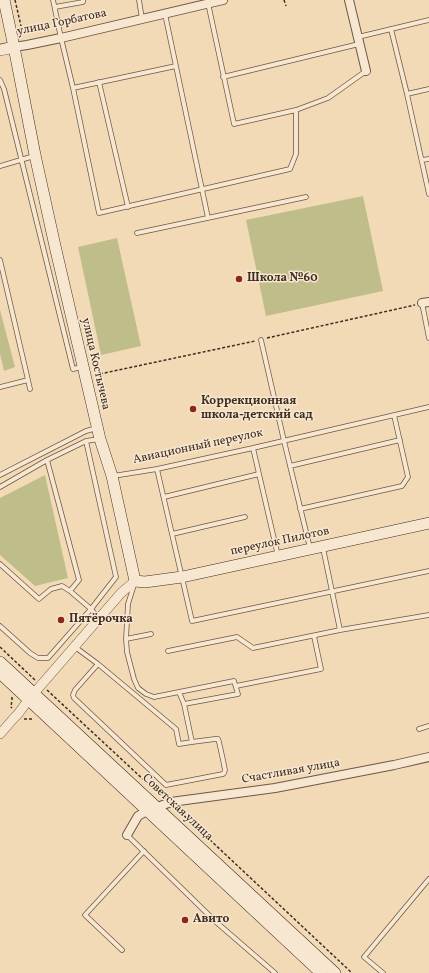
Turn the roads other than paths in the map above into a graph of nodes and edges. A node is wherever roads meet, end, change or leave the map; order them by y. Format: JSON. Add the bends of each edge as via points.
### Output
{"nodes":[{"id":1,"x":4,"y":0,"type":"edge"},
{"id":2,"x":53,"y":0,"type":"edge"},
{"id":3,"x":83,"y":0,"type":"edge"},
{"id":4,"x":139,"y":0,"type":"edge"},
{"id":5,"x":223,"y":0,"type":"edge"},
{"id":6,"x":349,"y":0,"type":"edge"},
{"id":7,"x":202,"y":3,"type":"edge"},
{"id":8,"x":55,"y":7,"type":"junction"},
{"id":9,"x":165,"y":14,"type":"junction"},
{"id":10,"x":142,"y":19,"type":"junction"},
{"id":11,"x":429,"y":20,"type":"edge"},
{"id":12,"x":391,"y":29,"type":"junction"},
{"id":13,"x":61,"y":38,"type":"junction"},
{"id":14,"x":359,"y":40,"type":"junction"},
{"id":15,"x":14,"y":47,"type":"junction"},
{"id":16,"x":0,"y":50,"type":"edge"},
{"id":17,"x":176,"y":66,"type":"junction"},
{"id":18,"x":366,"y":71,"type":"joint"},
{"id":19,"x":223,"y":77,"type":"junction"},
{"id":20,"x":0,"y":80,"type":"edge"},
{"id":21,"x":99,"y":82,"type":"junction"},
{"id":22,"x":73,"y":88,"type":"junction"},
{"id":23,"x":429,"y":89,"type":"edge"},
{"id":24,"x":408,"y":94,"type":"junction"},
{"id":25,"x":296,"y":110,"type":"junction"},
{"id":26,"x":35,"y":155,"type":"junction"},
{"id":27,"x":22,"y":159,"type":"junction"},
{"id":28,"x":429,"y":159,"type":"edge"},
{"id":29,"x":422,"y":160,"type":"junction"},
{"id":30,"x":0,"y":166,"type":"edge"},
{"id":31,"x":202,"y":190,"type":"junction"},
{"id":32,"x":429,"y":194,"type":"edge"},
{"id":33,"x":306,"y":197,"type":"dead end"},
{"id":34,"x":128,"y":207,"type":"junction"},
{"id":35,"x":208,"y":218,"type":"junction"},
{"id":36,"x":137,"y":233,"type":"dead end"},
{"id":37,"x":0,"y":260,"type":"edge"},
{"id":38,"x":425,"y":302,"type":"edge"},
{"id":39,"x":429,"y":338,"type":"edge"},
{"id":40,"x":261,"y":340,"type":"road end"},
{"id":41,"x":84,"y":372,"type":"junction"},
{"id":42,"x":28,"y":380,"type":"junction"},
{"id":43,"x":0,"y":387,"type":"edge"},
{"id":44,"x":30,"y":389,"type":"dead end"},
{"id":45,"x":429,"y":407,"type":"edge"},
{"id":46,"x":394,"y":415,"type":"junction"},
{"id":47,"x":98,"y":433,"type":"junction"},
{"id":48,"x":400,"y":440,"type":"junction"},
{"id":49,"x":86,"y":441,"type":"junction"},
{"id":50,"x":284,"y":441,"type":"junction"},
{"id":51,"x":253,"y":448,"type":"junction"},
{"id":52,"x":47,"y":460,"type":"junction"},
{"id":53,"x":290,"y":466,"type":"junction"},
{"id":54,"x":157,"y":469,"type":"junction"},
{"id":55,"x":259,"y":474,"type":"junction"},
{"id":56,"x":0,"y":475,"type":"edge"},
{"id":57,"x":112,"y":476,"type":"junction"},
{"id":58,"x":0,"y":487,"type":"edge"},
{"id":59,"x":164,"y":497,"type":"junction"},
{"id":60,"x":300,"y":509,"type":"junction"},
{"id":61,"x":245,"y":517,"type":"dead end"},
{"id":62,"x":429,"y":524,"type":"edge"},
{"id":63,"x":172,"y":534,"type":"junction"},
{"id":64,"x":323,"y":546,"type":"junction"},
{"id":65,"x":310,"y":549,"type":"junction"},
{"id":66,"x":278,"y":556,"type":"junction"},
{"id":67,"x":0,"y":564,"type":"edge"},
{"id":68,"x":429,"y":571,"type":"edge"},
{"id":69,"x":182,"y":577,"type":"junction"},
{"id":70,"x":135,"y":581,"type":"junction"},
{"id":71,"x":70,"y":591,"type":"junction"},
{"id":72,"x":332,"y":591,"type":"junction"},
{"id":73,"x":91,"y":609,"type":"junction"},
{"id":74,"x":429,"y":614,"type":"edge"},
{"id":75,"x":100,"y":619,"type":"junction"},
{"id":76,"x":0,"y":626,"type":"edge"},
{"id":77,"x":340,"y":630,"type":"junction"},
{"id":78,"x":151,"y":634,"type":"dead end"},
{"id":79,"x":314,"y":636,"type":"junction"},
{"id":80,"x":126,"y":639,"type":"junction"},
{"id":81,"x":75,"y":647,"type":"junction"},
{"id":82,"x":168,"y":650,"type":"dead end"},
{"id":83,"x":0,"y":662,"type":"edge"},
{"id":84,"x":98,"y":664,"type":"junction"},
{"id":85,"x":0,"y":673,"type":"edge"},
{"id":86,"x":236,"y":686,"type":"junction"},
{"id":87,"x":179,"y":692,"type":"junction"},
{"id":88,"x":32,"y":696,"type":"junction"},
{"id":89,"x":184,"y":704,"type":"junction"},
{"id":90,"x":429,"y":726,"type":"edge"},
{"id":91,"x":419,"y":729,"type":"dead end"},
{"id":92,"x":0,"y":734,"type":"edge"},
{"id":93,"x":192,"y":742,"type":"junction"},
{"id":94,"x":429,"y":757,"type":"edge"},
{"id":95,"x":152,"y":809,"type":"junction"},
{"id":96,"x":128,"y":835,"type":"joint"},
{"id":97,"x":144,"y":852,"type":"junction"},
{"id":98,"x":429,"y":878,"type":"edge"},
{"id":99,"x":122,"y":950,"type":"dead end"},
{"id":100,"x":316,"y":972,"type":"edge"},
{"id":101,"x":276,"y":973,"type":"edge"},
{"id":102,"x":335,"y":973,"type":"edge"},
{"id":103,"x":383,"y":973,"type":"edge"}],
"edges":[{"from":1,"to":15,"type":"main road","name":"улица Костычева"},
{"from":2,"to":8,"type":"lane"},
{"from":3,"to":8,"type":"lane"},
{"from":4,"to":10,"type":"lane"},
{"from":5,"to":7,"type":"street","name":"улица Горбатова"},
{"from":6,"to":14,"type":"street"},
{"from":7,"to":9,"type":"street","name":"улица Горбатова"},
{"from":7,"to":19,"type":"lane"},
{"from":8,"to":13,"type":"lane"},
{"from":9,"to":10,"type":"street","name":"улица Горбатова"},
{"from":9,"to":17,"type":"lane"},
{"from":10,"to":13,"type":"street","name":"улица Горбатова"},
{"from":11,"to":12,"type":"lane"},
{"from":12,"to":14,"type":"lane"},
{"from":12,"to":24,"type":"lane"},
{"from":13,"to":15,"type":"street","name":"улица Горбатова"},
{"from":13,"to":22,"type":"lane"},
{"from":14,"to":18,"type":"street"},
{"from":14,"to":19,"type":"lane"},
{"from":15,"to":16,"type":"main road","name":"улица Горбатова"},
{"from":15,"to":26,"type":"main road","name":"улица Костычева"},
{"from":17,"to":21,"type":"lane"},
{"from":17,"to":31,"type":"lane"},
{"from":18,"to":25,"type":"lane","via":[[328,98]]},
{"from":19,"to":25,"type":"lane","via":[[234,124]]},
{"from":20,"to":27,"type":"lane"},
{"from":21,"to":22,"type":"lane"},
{"from":21,"to":34,"type":"lane"},
{"from":22,"to":34,"type":"lane","via":[[99,213]]},
{"from":23,"to":24,"type":"lane"},
{"from":24,"to":29,"type":"lane"},
{"from":25,"to":31,"type":"lane","via":[[296,154],[290,169]]},
{"from":26,"to":27,"type":"lane"},
{"from":26,"to":41,"type":"main road","name":"улица Костычева"},
{"from":27,"to":30,"type":"lane"},
{"from":27,"to":41,"type":"lane","via":[[73,369]]},
{"from":28,"to":29,"type":"lane"},
{"from":29,"to":32,"type":"lane"},
{"from":31,"to":34,"type":"lane"},
{"from":31,"to":35,"type":"lane"},
{"from":33,"to":35,"type":"lane"},
{"from":35,"to":36,"type":"lane"},
{"from":37,"to":42,"type":"lane"},
{"from":38,"to":39,"type":"lane"},
{"from":40,"to":50,"type":"lane"},
{"from":41,"to":47,"type":"main road","name":"улица Костычева"},
{"from":42,"to":43,"type":"lane"},
{"from":42,"to":44,"type":"lane"},
{"from":45,"to":46,"type":"lane","name":"Авиационный переулок"},
{"from":46,"to":48,"type":"lane"},
{"from":46,"to":50,"type":"lane","name":"Авиационный переулок"},
{"from":47,"to":49,"type":"lane"},
{"from":47,"to":56,"type":"lane","via":[[86,431]]},
{"from":47,"to":57,"type":"main road","name":"улица Костычева"},
{"from":48,"to":53,"type":"lane"},
{"from":48,"to":60,"type":"lane","via":[[408,477],[402,486]]},
{"from":49,"to":52,"type":"lane"},
{"from":49,"to":73,"type":"lane","via":[[116,577]]},
{"from":50,"to":51,"type":"lane","name":"Авиационный переулок"},
{"from":50,"to":53,"type":"lane"},
{"from":51,"to":54,"type":"lane","name":"Авиационный переулок"},
{"from":51,"to":55,"type":"lane"},
{"from":52,"to":58,"type":"lane"},
{"from":52,"to":71,"type":"lane","via":[[79,580]]},
{"from":53,"to":60,"type":"lane"},
{"from":54,"to":57,"type":"lane","name":"Авиационный переулок"},
{"from":54,"to":59,"type":"lane"},
{"from":55,"to":59,"type":"lane"},
{"from":55,"to":66,"type":"lane"},
{"from":57,"to":70,"type":"main road","name":"улица Костычева"},
{"from":59,"to":63,"type":"lane"},
{"from":60,"to":65,"type":"lane"},
{"from":61,"to":63,"type":"lane"},
{"from":62,"to":64,"type":"main road","name":"переулок Пилотов"},
{"from":63,"to":69,"type":"lane"},
{"from":64,"to":65,"type":"main road","name":"переулок Пилотов"},
{"from":64,"to":72,"type":"lane"},
{"from":65,"to":66,"type":"main road","name":"переулок Пилотов"},
{"from":66,"to":69,"type":"main road","name":"переулок Пилотов"},
{"from":67,"to":71,"type":"lane","via":[[39,599],[51,589],[62,586]]},
{"from":68,"to":72,"type":"lane"},
{"from":69,"to":70,"type":"main road","name":"переулок Пилотов"},
{"from":69,"to":72,"type":"lane","via":[[192,621]]},
{"from":70,"to":75,"type":"street","via":[[121,593]]},
{"from":70,"to":80,"type":"lane","name":"улица Костычева","via":[[128,604]]},
{"from":71,"to":73,"type":"lane"},
{"from":72,"to":77,"type":"lane"},
{"from":73,"to":75,"type":"lane"},
{"from":73,"to":76,"type":"lane","via":[[48,658],[38,658],[30,653]]},
{"from":74,"to":77,"type":"lane"},
{"from":75,"to":81,"type":"street"},
{"from":77,"to":79,"type":"lane"},
{"from":78,"to":80,"type":"lane"},
{"from":79,"to":82,"type":"lane","via":[[253,648],[236,637]]},
{"from":79,"to":86,"type":"lane","via":[[321,670]]},
{"from":80,"to":87,"type":"lane","name":"улица Костычева","via":[[138,688],[154,697]]},
{"from":81,"to":84,"type":"lane"},
{"from":81,"to":88,"type":"street"},
{"from":83,"to":88,"type":"main road","name":"Советская улица"},
{"from":84,"to":93,"type":"lane","via":[[176,729],[179,744]]},
{"from":84,"to":93,"type":"lane","via":[[75,690],[74,698],[166,786],[224,773],[218,739]]},
{"from":85,"to":88,"type":"main road","name":"Советская улица"},
{"from":86,"to":87,"type":"lane","name":"улица Костычева","via":[[234,681]]},
{"from":86,"to":89,"type":"lane","via":[[238,694]]},
{"from":87,"to":89,"type":"lane"},
{"from":88,"to":92,"type":"street"},
{"from":88,"to":95,"type":"main road","name":"Советская улица"},
{"from":89,"to":93,"type":"lane"},
{"from":90,"to":91,"type":"lane"},
{"from":94,"to":95,"type":"street","name":"Счастливая улица","via":[[275,788],[171,802]]},
{"from":95,"to":96,"type":"street","via":[[138,816]]},
{"from":95,"to":100,"type":"main road","name":"Советская улица"},
{"from":95,"to":102,"type":"main road","name":"Советская улица"},
{"from":96,"to":97,"type":"lane"},
{"from":97,"to":99,"type":"lane","via":[[85,915]]},
{"from":97,"to":101,"type":"lane","via":[[216,922]]},
{"from":98,"to":103,"type":"lane","via":[[364,957]]}]}
